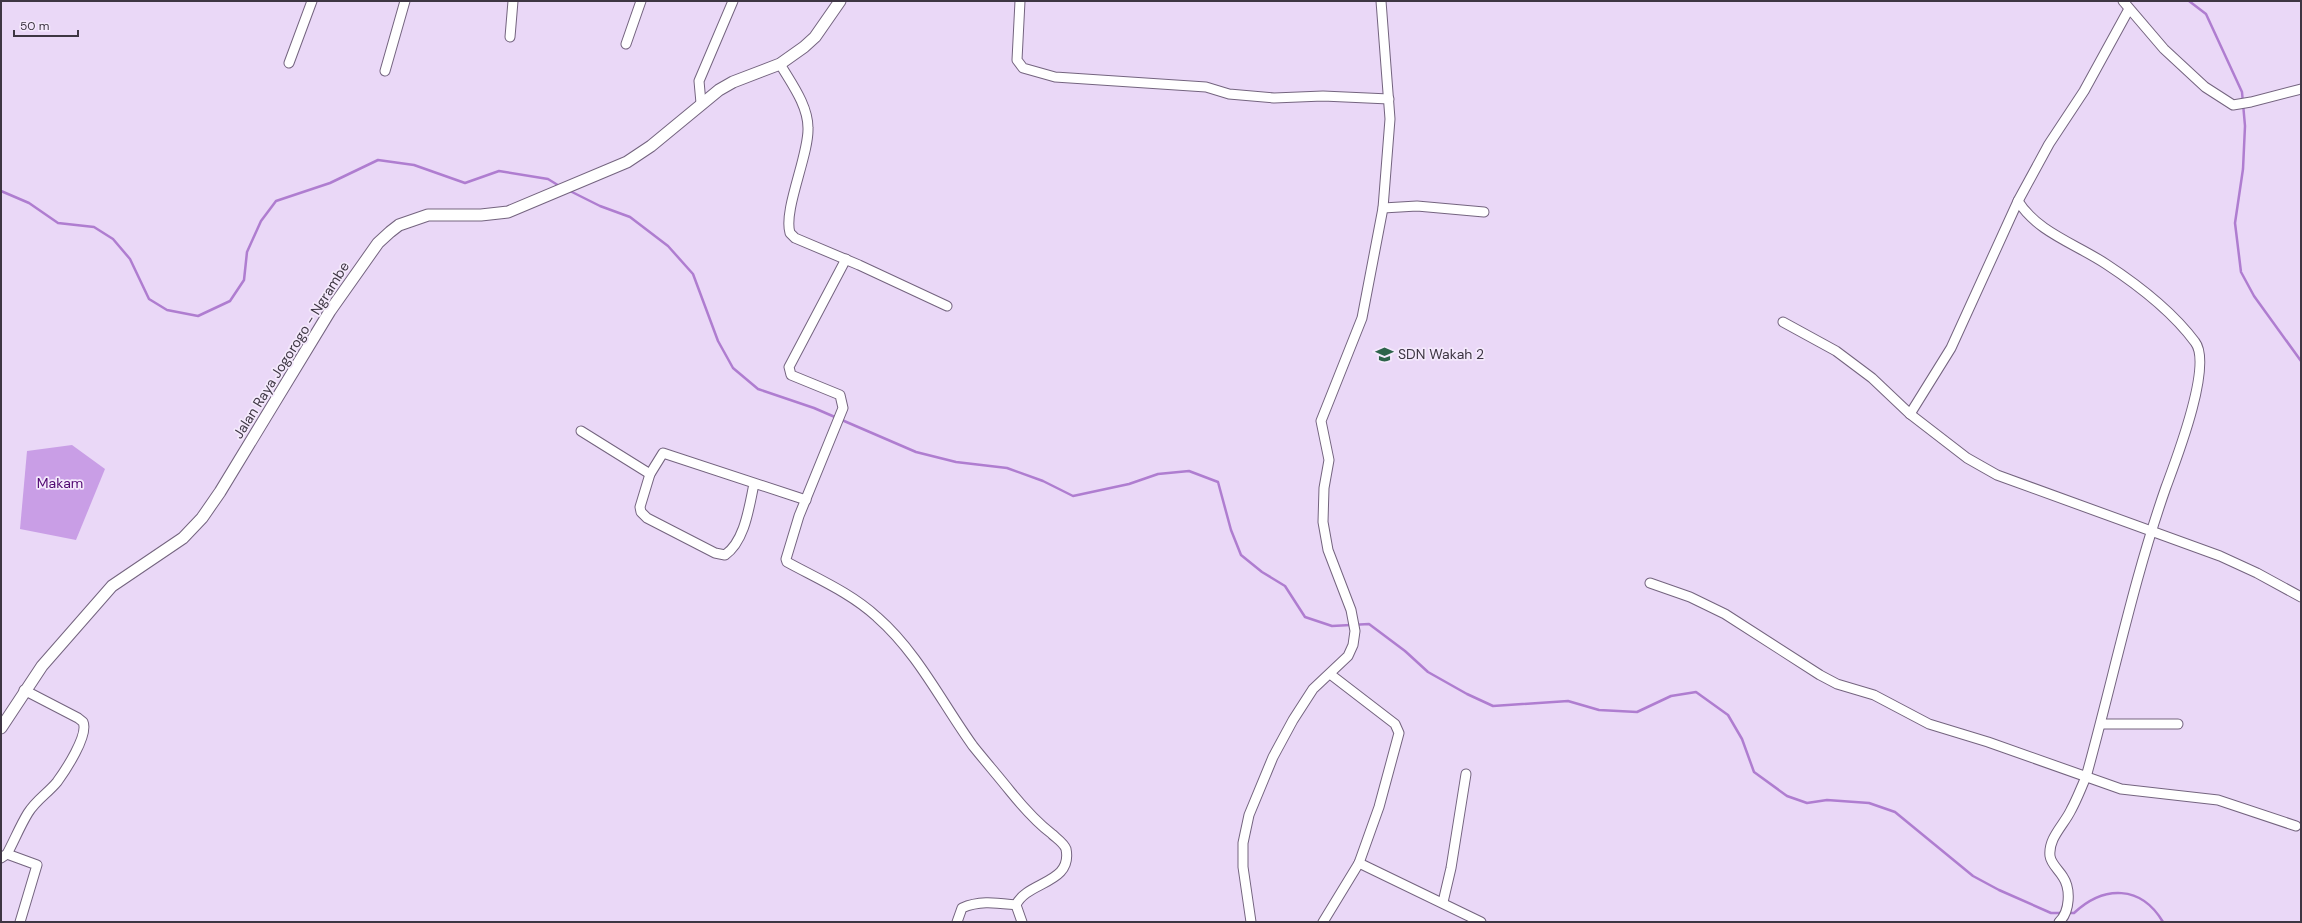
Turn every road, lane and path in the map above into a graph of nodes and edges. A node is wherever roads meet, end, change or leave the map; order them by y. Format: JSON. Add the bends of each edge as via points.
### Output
{"nodes":[{"id":1,"x":312,"y":1,"type":"edge"},
{"id":2,"x":405,"y":1,"type":"edge"},
{"id":3,"x":513,"y":1,"type":"edge"},
{"id":4,"x":641,"y":1,"type":"edge"},
{"id":5,"x":733,"y":1,"type":"edge"},
{"id":6,"x":840,"y":1,"type":"edge"},
{"id":7,"x":1020,"y":1,"type":"edge"},
{"id":8,"x":1381,"y":1,"type":"edge"},
{"id":9,"x":2123,"y":1,"type":"edge"},
{"id":10,"x":2129,"y":9,"type":"junction"},
{"id":11,"x":510,"y":37,"type":"dead end"},
{"id":12,"x":626,"y":44,"type":"dead end"},
{"id":13,"x":289,"y":63,"type":"dead end"},
{"id":14,"x":780,"y":64,"type":"junction"},
{"id":15,"x":385,"y":71,"type":"dead end"},
{"id":16,"x":2301,"y":89,"type":"edge"},
{"id":17,"x":1389,"y":99,"type":"junction"},
{"id":18,"x":701,"y":103,"type":"junction"},
{"id":19,"x":2018,"y":201,"type":"junction"},
{"id":20,"x":1383,"y":208,"type":"junction"},
{"id":21,"x":1484,"y":212,"type":"dead end"},
{"id":22,"x":846,"y":259,"type":"junction"},
{"id":23,"x":947,"y":306,"type":"dead end"},
{"id":24,"x":1783,"y":322,"type":"dead end"},
{"id":25,"x":1910,"y":414,"type":"junction"},
{"id":26,"x":581,"y":431,"type":"dead end"},
{"id":27,"x":650,"y":474,"type":"junction"},
{"id":28,"x":754,"y":484,"type":"junction"},
{"id":29,"x":806,"y":500,"type":"junction"},
{"id":30,"x":2150,"y":532,"type":"junction"},
{"id":31,"x":1650,"y":583,"type":"dead end"},
{"id":32,"x":2301,"y":597,"type":"edge"},
{"id":33,"x":1330,"y":674,"type":"junction"},
{"id":34,"x":24,"y":690,"type":"junction"},
{"id":35,"x":2101,"y":724,"type":"junction"},
{"id":36,"x":2178,"y":724,"type":"dead end"},
{"id":37,"x":1,"y":728,"type":"edge"},
{"id":38,"x":1466,"y":774,"type":"dead end"},
{"id":39,"x":2086,"y":776,"type":"junction"},
{"id":40,"x":2296,"y":826,"type":"dead end"},
{"id":41,"x":4,"y":856,"type":"edge"},
{"id":42,"x":1359,"y":862,"type":"junction"},
{"id":43,"x":1443,"y":902,"type":"junction"},
{"id":44,"x":1016,"y":905,"type":"junction"},
{"id":45,"x":2061,"y":920,"type":"edge"},
{"id":46,"x":20,"y":922,"type":"edge"},
{"id":47,"x":957,"y":922,"type":"edge"},
{"id":48,"x":1022,"y":922,"type":"edge"},
{"id":49,"x":1251,"y":922,"type":"edge"},
{"id":50,"x":1323,"y":922,"type":"edge"},
{"id":51,"x":1481,"y":922,"type":"edge"}],
"edges":[{"from":1,"to":13,"type":"street"},
{"from":2,"to":15,"type":"street"},
{"from":3,"to":11,"type":"street"},
{"from":4,"to":12,"type":"street"},
{"from":5,"to":18,"type":"street","via":[[700,81]]},
{"from":6,"to":14,"type":"main road","name":"Jalan Raya Jogorogo - Ngrambe","via":[[810,43]]},
{"from":7,"to":17,"type":"street","via":[[1017,60],[1023,68],[1032,72],[1089,80],[1206,87],[1229,94],[1274,98],[1323,96]]},
{"from":8,"to":17,"type":"street"},
{"from":9,"to":10,"type":"street"},
{"from":10,"to":16,"type":"street","via":[[2164,49],[2205,87],[2233,105]]},
{"from":10,"to":19,"type":"street","via":[[2084,91],[2049,144]]},
{"from":14,"to":18,"type":"main road","name":"Jalan Raya Jogorogo - Ngrambe","via":[[733,82]]},
{"from":14,"to":22,"type":"street","via":[[802,102],[808,128],[790,214],[790,233],[795,238]]},
{"from":17,"to":20,"type":"street"},
{"from":18,"to":34,"type":"main road","name":"Jalan Raya Jogorogo - Ngrambe","via":[[627,162],[517,209],[495,214],[428,215],[399,225],[390,232],[378,243],[330,311],[202,518],[183,538],[112,586]]},
{"from":19,"to":25,"type":"street","via":[[1951,348]]},
{"from":19,"to":30,"type":"street","via":[[2025,213],[2106,264],[2153,299],[2197,344],[2199,359],[2195,403]]},
{"from":20,"to":21,"type":"street","via":[[1417,206]]},
{"from":20,"to":33,"type":"street","via":[[1362,318],[1321,421],[1329,460],[1324,488],[1323,522],[1328,550],[1352,610],[1355,631],[1348,656]]},
{"from":22,"to":23,"type":"street"},
{"from":22,"to":29,"type":"street","via":[[790,366],[791,375],[835,392],[840,395],[843,403],[839,422]]},
{"from":24,"to":25,"type":"street","via":[[1836,350],[1872,378]]},
{"from":25,"to":30,"type":"street","via":[[1966,458],[1997,475]]},
{"from":26,"to":27,"type":"street"},
{"from":27,"to":28,"type":"street","via":[[663,453]]},
{"from":27,"to":28,"type":"street","via":[[642,498],[641,512],[647,518],[715,553],[725,555],[735,547],[738,540],[746,520]]},
{"from":28,"to":29,"type":"street"},
{"from":29,"to":44,"type":"street","via":[[786,555],[787,562],[865,606],[879,618],[930,678],[973,746],[1032,818],[1066,848],[1066,863],[1059,874],[1047,883],[1025,892],[1019,897]]},
{"from":30,"to":32,"type":"street","via":[[2220,556]]},
{"from":30,"to":35,"type":"street"},
{"from":31,"to":39,"type":"street","via":[[1690,597],[1725,614],[1837,684],[1874,695],[1929,724]]},
{"from":33,"to":42,"type":"street","via":[[1395,724],[1400,733],[1379,807]]},
{"from":33,"to":49,"type":"street","via":[[1313,689],[1293,720],[1273,757],[1249,815],[1243,843],[1243,867]]},
{"from":34,"to":37,"type":"main road","name":"Jalan Raya Jogorogo - Ngrambe"},
{"from":34,"to":41,"type":"street","via":[[78,718],[85,726],[68,765],[56,783],[38,799],[28,813]]},
{"from":35,"to":36,"type":"street"},
{"from":35,"to":39,"type":"street"},
{"from":38,"to":43,"type":"street"},
{"from":39,"to":40,"type":"street","via":[[2121,789],[2218,800]]},
{"from":39,"to":45,"type":"street","via":[[2071,811],[2057,831],[2050,850],[2051,860],[2064,878],[2066,886],[2067,908]]},
{"from":41,"to":46,"type":"street","via":[[37,865]]},
{"from":42,"to":43,"type":"street"},
{"from":42,"to":50,"type":"street"},
{"from":43,"to":51,"type":"street"},
{"from":44,"to":47,"type":"street","via":[[972,903],[962,908]]},
{"from":44,"to":48,"type":"street"}]}
